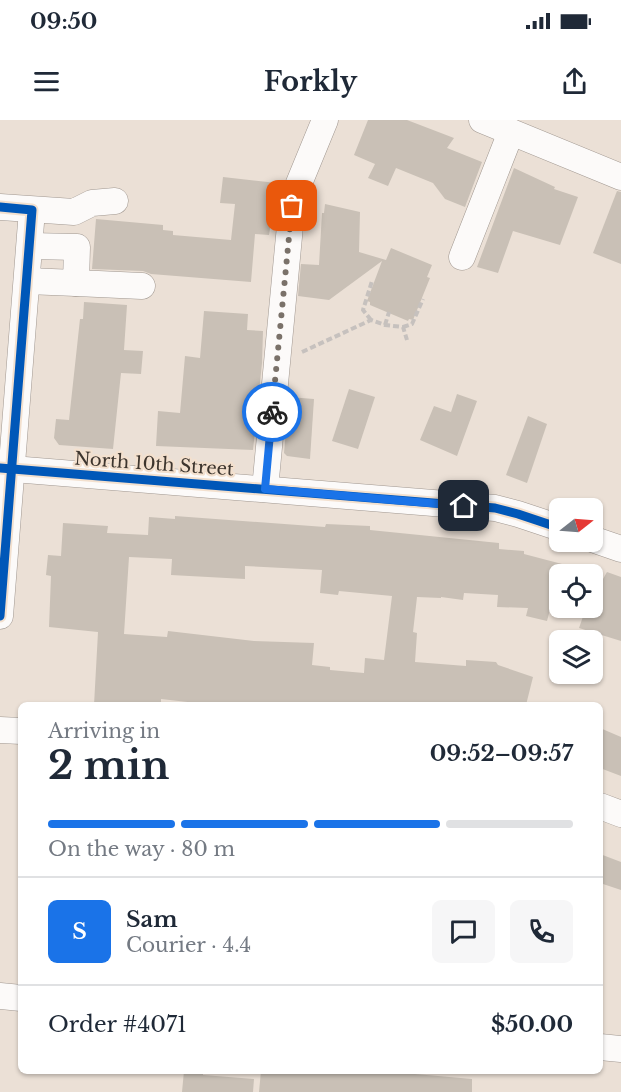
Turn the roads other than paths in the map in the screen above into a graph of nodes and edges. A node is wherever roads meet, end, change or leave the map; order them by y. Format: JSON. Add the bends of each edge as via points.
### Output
{"nodes":[{"id":1,"x":325,"y":120,"type":"edge"},
{"id":2,"x":482,"y":120,"type":"edge"},
{"id":3,"x":511,"y":132,"type":"junction"},
{"id":4,"x":621,"y":177,"type":"edge"},
{"id":5,"x":116,"y":201,"type":"dead end"},
{"id":6,"x":0,"y":207,"type":"edge"},
{"id":7,"x":32,"y":210,"type":"junction"},
{"id":8,"x":30,"y":246,"type":"junction"},
{"id":9,"x":462,"y":257,"type":"dead end"},
{"id":10,"x":27,"y":281,"type":"junction"},
{"id":11,"x":76,"y":283,"type":"junction"},
{"id":12,"x":142,"y":286,"type":"dead end"},
{"id":13,"x":6,"y":469,"type":"edge"},
{"id":14,"x":265,"y":489,"type":"junction"},
{"id":15,"x":549,"y":524,"type":"edge"},
{"id":16,"x":603,"y":543,"type":"edge"},
{"id":17,"x":621,"y":549,"type":"edge"},
{"id":18,"x":0,"y":616,"type":"edge"},
{"id":19,"x":0,"y":730,"type":"edge"},
{"id":20,"x":18,"y":732,"type":"edge"},
{"id":21,"x":603,"y":807,"type":"edge"},
{"id":22,"x":621,"y":814,"type":"edge"},
{"id":23,"x":0,"y":996,"type":"edge"},
{"id":24,"x":18,"y":998,"type":"edge"},
{"id":25,"x":603,"y":1047,"type":"edge"},
{"id":26,"x":621,"y":1049,"type":"edge"}],
"edges":[{"from":1,"to":14,"type":"street","via":[[292,206]]},
{"from":2,"to":3,"type":"street"},
{"from":3,"to":4,"type":"street"},
{"from":3,"to":9,"type":"street"},
{"from":5,"to":7,"type":"street","via":[[92,203],[74,212]]},
{"from":6,"to":7,"type":"street"},
{"from":7,"to":8,"type":"street"},
{"from":8,"to":10,"type":"street"},
{"from":8,"to":11,"type":"street","via":[[77,247]]},
{"from":10,"to":11,"type":"street"},
{"from":10,"to":13,"type":"street"},
{"from":11,"to":12,"type":"street"},
{"from":13,"to":14,"type":"street","name":"North 10th Street"},
{"from":13,"to":18,"type":"street"},
{"from":14,"to":15,"type":"street","name":"North 10th Street","via":[[485,508]]},
{"from":16,"to":17,"type":"street"},
{"from":19,"to":20,"type":"street"},
{"from":21,"to":22,"type":"street"},
{"from":23,"to":24,"type":"street"},
{"from":25,"to":26,"type":"street"}]}
